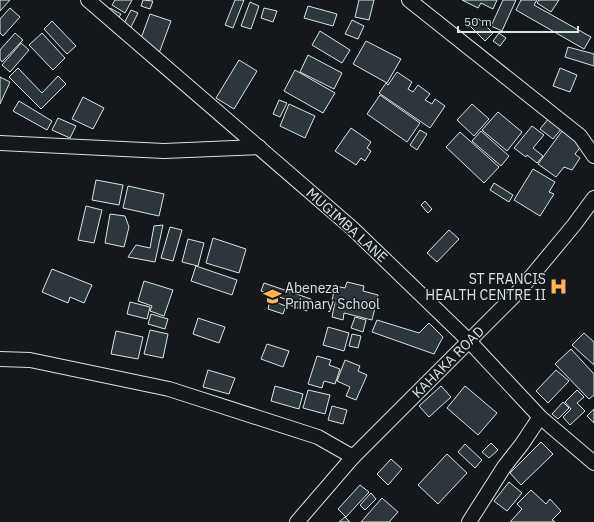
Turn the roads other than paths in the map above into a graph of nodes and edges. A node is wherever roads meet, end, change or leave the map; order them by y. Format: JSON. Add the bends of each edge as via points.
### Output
{"nodes":[{"id":1,"x":88,"y":0,"type":"edge"},
{"id":2,"x":410,"y":0,"type":"edge"},
{"id":3,"x":0,"y":143,"type":"edge"},
{"id":4,"x":259,"y":147,"type":"junction"},
{"id":5,"x":594,"y":156,"type":"edge"},
{"id":6,"x":594,"y":198,"type":"edge"},
{"id":7,"x":469,"y":341,"type":"junction"},
{"id":8,"x":0,"y":359,"type":"edge"},
{"id":9,"x":540,"y":417,"type":"junction"},
{"id":10,"x":353,"y":457,"type":"junction"},
{"id":11,"x":594,"y":463,"type":"edge"},
{"id":12,"x":297,"y":522,"type":"edge"},
{"id":13,"x":469,"y":522,"type":"edge"}],
"edges":[{"from":1,"to":4,"type":"street","name":"MUGIMBA LANE"},
{"from":2,"to":5,"type":"street","via":[[580,136]]},
{"from":3,"to":4,"type":"street","via":[[164,151]]},
{"from":4,"to":7,"type":"street","name":"MUGIMBA LANE","via":[[352,228]]},
{"from":6,"to":7,"type":"street","name":"KAHAKA ROAD","via":[[520,290]]},
{"from":7,"to":9,"type":"street","name":"MUGIMBA LANE"},
{"from":7,"to":10,"type":"street","name":"KAHAKA ROAD"},
{"from":8,"to":10,"type":"street","via":[[30,360],[169,390],[318,437]]},
{"from":9,"to":11,"type":"street","name":"MUGIMBA LANE"},
{"from":9,"to":13,"type":"street"},
{"from":10,"to":12,"type":"street","name":"KAHAKA ROAD"}]}
